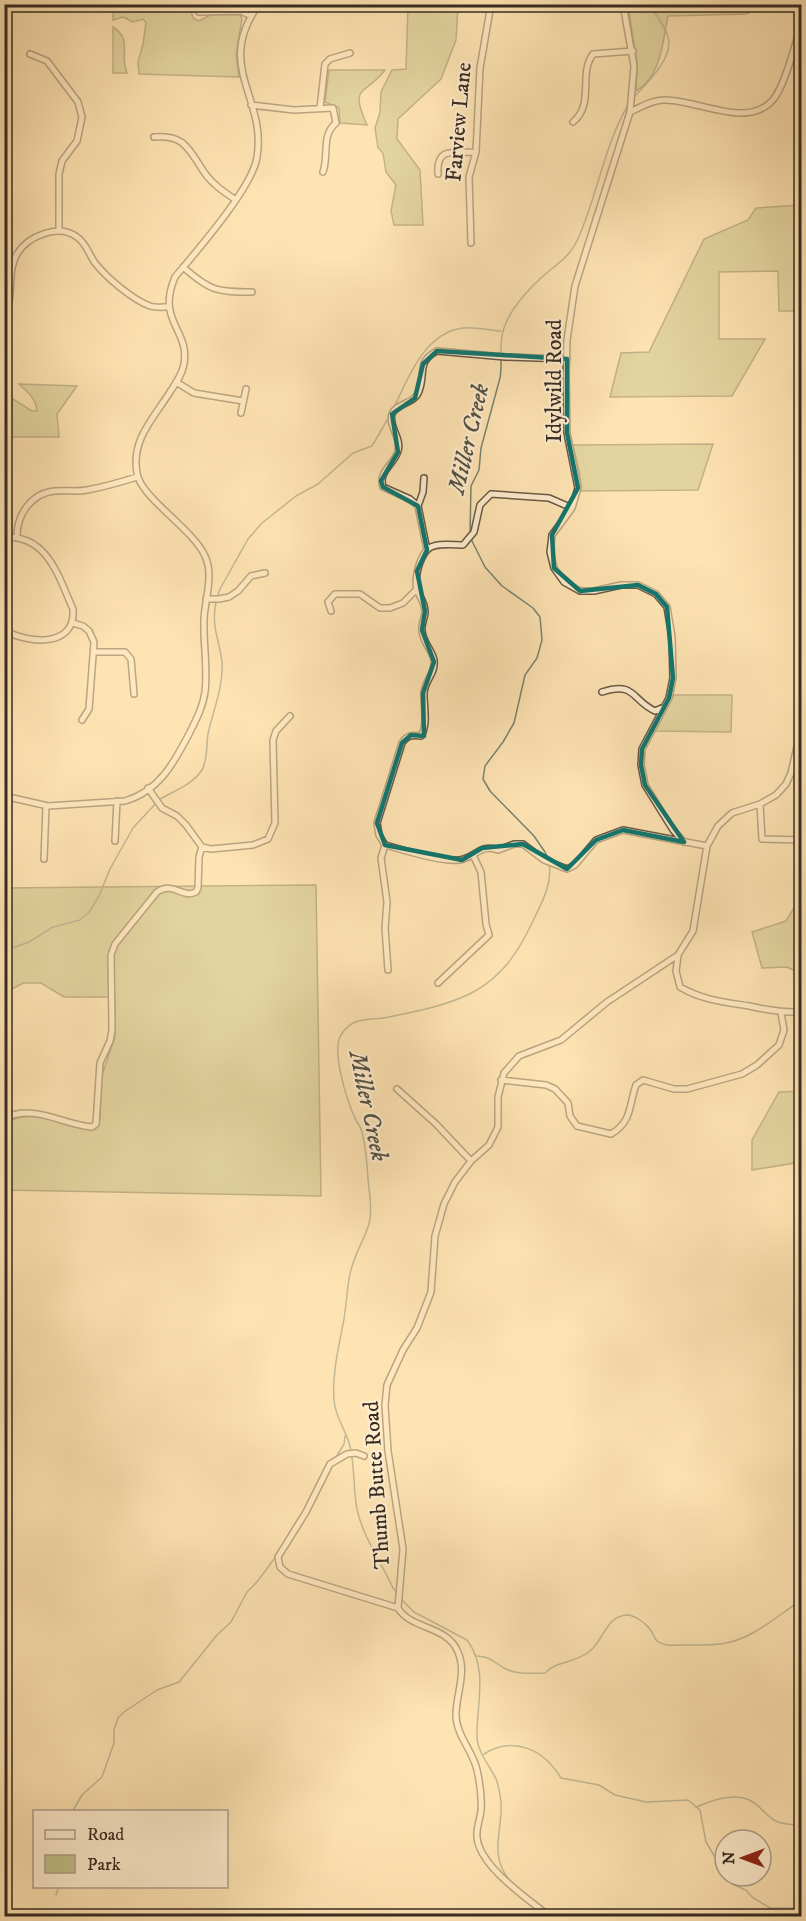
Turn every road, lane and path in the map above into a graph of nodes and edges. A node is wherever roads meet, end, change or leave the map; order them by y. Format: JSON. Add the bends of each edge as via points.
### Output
{"nodes":[{"id":1,"x":199,"y":4,"type":"edge"},
{"id":2,"x":260,"y":4,"type":"edge"},
{"id":3,"x":491,"y":4,"type":"edge"},
{"id":4,"x":623,"y":4,"type":"edge"},
{"id":5,"x":251,"y":16,"type":"junction"},
{"id":6,"x":801,"y":23,"type":"edge"},
{"id":7,"x":633,"y":51,"type":"junction"},
{"id":8,"x":350,"y":53,"type":"dead end"},
{"id":9,"x":30,"y":54,"type":"dead end"},
{"id":10,"x":250,"y":105,"type":"junction"},
{"id":11,"x":320,"y":108,"type":"junction"},
{"id":12,"x":630,"y":112,"type":"junction"},
{"id":13,"x":573,"y":122,"type":"dead end"},
{"id":14,"x":154,"y":137,"type":"dead end"},
{"id":15,"x":476,"y":152,"type":"junction"},
{"id":16,"x":323,"y":172,"type":"dead end"},
{"id":17,"x":438,"y":174,"type":"dead end"},
{"id":18,"x":236,"y":200,"type":"junction"},
{"id":19,"x":59,"y":230,"type":"junction"},
{"id":20,"x":471,"y":243,"type":"dead end"},
{"id":21,"x":183,"y":267,"type":"junction"},
{"id":22,"x":252,"y":292,"type":"dead end"},
{"id":23,"x":169,"y":307,"type":"junction"},
{"id":24,"x":4,"y":317,"type":"edge"},
{"id":25,"x":567,"y":359,"type":"junction"},
{"id":26,"x":176,"y":382,"type":"junction"},
{"id":27,"x":246,"y":389,"type":"dead end"},
{"id":28,"x":243,"y":401,"type":"junction"},
{"id":29,"x":241,"y":413,"type":"dead end"},
{"id":30,"x":137,"y":477,"type":"junction"},
{"id":31,"x":424,"y":478,"type":"dead end"},
{"id":32,"x":418,"y":506,"type":"junction"},
{"id":33,"x":572,"y":508,"type":"junction"},
{"id":34,"x":17,"y":536,"type":"junction"},
{"id":35,"x":4,"y":537,"type":"edge"},
{"id":36,"x":427,"y":550,"type":"junction"},
{"id":37,"x":265,"y":573,"type":"dead end"},
{"id":38,"x":417,"y":589,"type":"junction"},
{"id":39,"x":206,"y":599,"type":"junction"},
{"id":40,"x":331,"y":611,"type":"dead end"},
{"id":41,"x":73,"y":622,"type":"junction"},
{"id":42,"x":4,"y":630,"type":"edge"},
{"id":43,"x":94,"y":652,"type":"junction"},
{"id":44,"x":602,"y":692,"type":"dead end"},
{"id":45,"x":134,"y":694,"type":"dead end"},
{"id":46,"x":665,"y":706,"type":"junction"},
{"id":47,"x":290,"y":716,"type":"dead end"},
{"id":48,"x":82,"y":720,"type":"dead end"},
{"id":49,"x":801,"y":725,"type":"edge"},
{"id":50,"x":148,"y":788,"type":"junction"},
{"id":51,"x":4,"y":796,"type":"edge"},
{"id":52,"x":117,"y":801,"type":"junction"},
{"id":53,"x":760,"y":804,"type":"junction"},
{"id":54,"x":46,"y":806,"type":"junction"},
{"id":55,"x":801,"y":840,"type":"edge"},
{"id":56,"x":115,"y":841,"type":"dead end"},
{"id":57,"x":684,"y":842,"type":"junction"},
{"id":58,"x":384,"y":845,"type":"junction"},
{"id":59,"x":707,"y":846,"type":"junction"},
{"id":60,"x":202,"y":847,"type":"junction"},
{"id":61,"x":473,"y":855,"type":"junction"},
{"id":62,"x":44,"y":860,"type":"dead end"},
{"id":63,"x":678,"y":956,"type":"junction"},
{"id":64,"x":388,"y":970,"type":"dead end"},
{"id":65,"x":438,"y":983,"type":"dead end"},
{"id":66,"x":781,"y":1012,"type":"junction"},
{"id":67,"x":801,"y":1012,"type":"edge"},
{"id":68,"x":501,"y":1080,"type":"junction"},
{"id":69,"x":397,"y":1089,"type":"dead end"},
{"id":70,"x":4,"y":1118,"type":"edge"},
{"id":71,"x":471,"y":1161,"type":"junction"},
{"id":72,"x":364,"y":1456,"type":"dead end"},
{"id":73,"x":398,"y":1608,"type":"junction"},
{"id":74,"x":549,"y":1917,"type":"edge"}],
"edges":[{"from":1,"to":5,"type":"street","via":[[199,12],[242,11]]},
{"from":2,"to":5,"type":"street"},
{"from":3,"to":15,"type":"street","name":"Farview Lane","via":[[480,68]]},
{"from":4,"to":7,"type":"street","name":"Idylwild Road"},
{"from":5,"to":10,"type":"street","via":[[244,30],[240,58]]},
{"from":6,"to":12,"type":"street","via":[[779,90],[759,111],[741,114],[665,100],[652,101]]},
{"from":7,"to":12,"type":"street","name":"Idylwild Road"},
{"from":7,"to":13,"type":"street","via":[[593,54],[588,61],[584,106]]},
{"from":8,"to":11,"type":"street","via":[[325,64]]},
{"from":9,"to":19,"type":"street","via":[[46,61],[78,102],[82,117],[77,141],[62,161],[59,174]]},
{"from":10,"to":11,"type":"street","via":[[294,110]]},
{"from":10,"to":18,"type":"street","via":[[257,129],[257,158],[251,177]]},
{"from":11,"to":16,"type":"street","via":[[333,108],[336,115],[336,123],[327,133]]},
{"from":12,"to":25,"type":"street","name":"Idylwild Road","via":[[575,286]]},
{"from":14,"to":18,"type":"street","via":[[172,137],[184,143],[218,188]]},
{"from":15,"to":17,"type":"street","via":[[442,155]]},
{"from":15,"to":20,"type":"street","name":"Farview Lane","via":[[469,177]]},
{"from":18,"to":21,"type":"street"},
{"from":19,"to":23,"type":"street","via":[[77,236],[106,276],[140,301],[152,307]]},
{"from":19,"to":24,"type":"street","via":[[23,245],[16,255],[12,264],[11,302]]},
{"from":21,"to":22,"type":"street","via":[[198,281],[220,292]]},
{"from":21,"to":23,"type":"street","via":[[170,288]]},
{"from":23,"to":26,"type":"street","via":[[184,349],[181,375]]},
{"from":25,"to":32,"type":"street","via":[[437,351],[429,355],[415,398],[392,414],[398,452],[382,474],[381,482],[383,487]]},
{"from":25,"to":33,"type":"street","name":"Idylwild Road","via":[[567,433],[578,488]]},
{"from":26,"to":28,"type":"street","via":[[194,393]]},
{"from":26,"to":30,"type":"street","via":[[138,441]]},
{"from":27,"to":28,"type":"street"},
{"from":28,"to":29,"type":"street"},
{"from":30,"to":34,"type":"street","via":[[86,491],[42,493],[23,511]]},
{"from":30,"to":39,"type":"street","via":[[144,489],[199,544],[209,568]]},
{"from":31,"to":32,"type":"street"},
{"from":32,"to":36,"type":"street"},
{"from":33,"to":36,"type":"street","via":[[549,498],[492,494],[480,505],[474,532],[463,545]]},
{"from":33,"to":46,"type":"street","name":"Idylwild Road","via":[[552,535],[550,552],[554,568],[564,582],[580,591],[639,585],[656,594],[667,607],[673,678]]},
{"from":34,"to":35,"type":"street"},
{"from":34,"to":41,"type":"street","via":[[49,557],[73,609]]},
{"from":36,"to":38,"type":"street","via":[[417,571]]},
{"from":37,"to":39,"type":"street","via":[[251,576],[229,597]]},
{"from":38,"to":40,"type":"street","via":[[403,603],[390,608],[380,608],[360,594],[334,594],[328,602]]},
{"from":38,"to":58,"type":"street","via":[[425,611],[422,630],[434,670],[424,686],[424,731],[402,743],[377,823]]},
{"from":39,"to":50,"type":"street","via":[[207,676],[201,710],[172,766]]},
{"from":41,"to":42,"type":"street","via":[[57,638],[24,638]]},
{"from":41,"to":43,"type":"street","via":[[89,631]]},
{"from":43,"to":45,"type":"street","via":[[125,652],[131,659]]},
{"from":43,"to":48,"type":"street","via":[[89,709]]},
{"from":44,"to":46,"type":"street","via":[[623,688],[655,711]]},
{"from":46,"to":57,"type":"street","name":"Idylwild Road","via":[[642,749],[641,765],[645,785]]},
{"from":47,"to":60,"type":"street","via":[[273,740],[274,823],[268,839],[253,845]]},
{"from":49,"to":53,"type":"street","via":[[786,784]]},
{"from":50,"to":52,"type":"street","via":[[136,798]]},
{"from":50,"to":60,"type":"street","via":[[162,808],[177,816]]},
{"from":51,"to":54,"type":"street"},
{"from":52,"to":54,"type":"street"},
{"from":52,"to":56,"type":"street"},
{"from":53,"to":55,"type":"street","via":[[762,839]]},
{"from":53,"to":59,"type":"street","via":[[732,813],[718,826]]},
{"from":54,"to":62,"type":"street"},
{"from":57,"to":59,"type":"street"},
{"from":57,"to":61,"type":"street","via":[[623,830],[596,840],[567,869],[544,860],[523,844],[498,850],[482,848]]},
{"from":58,"to":61,"type":"street","via":[[449,860]]},
{"from":58,"to":64,"type":"street","via":[[381,858],[387,902]]},
{"from":59,"to":63,"type":"street","via":[[693,931]]},
{"from":60,"to":70,"type":"street","via":[[196,892],[192,895],[163,888],[115,944],[111,955],[112,1030],[100,1062],[96,1124],[77,1126],[29,1111]]},
{"from":61,"to":65,"type":"street","via":[[481,872],[489,935]]},
{"from":63,"to":66,"type":"street","via":[[680,987],[693,995]]},
{"from":63,"to":68,"type":"street","via":[[607,1002],[561,1040],[519,1056]]},
{"from":66,"to":67,"type":"street"},
{"from":66,"to":68,"type":"street","via":[[784,1030],[779,1044],[757,1065],[742,1074],[687,1089],[643,1080],[636,1085],[630,1112],[611,1134],[577,1126],[568,1103],[555,1089]]},
{"from":68,"to":71,"type":"street","name":"Thumb Butte Road","via":[[498,1127],[489,1145]]},
{"from":69,"to":71,"type":"street"},
{"from":71,"to":73,"type":"street","name":"Thumb Butte Road","via":[[444,1204],[435,1236],[431,1292],[387,1385],[388,1451],[403,1549]]},
{"from":72,"to":73,"type":"street","via":[[347,1454],[330,1464],[278,1557],[280,1567],[288,1574]]},
{"from":73,"to":74,"type":"street","via":[[404,1617],[441,1634],[458,1650],[461,1661],[456,1715],[481,1786],[476,1836],[480,1851],[491,1866]]}]}
